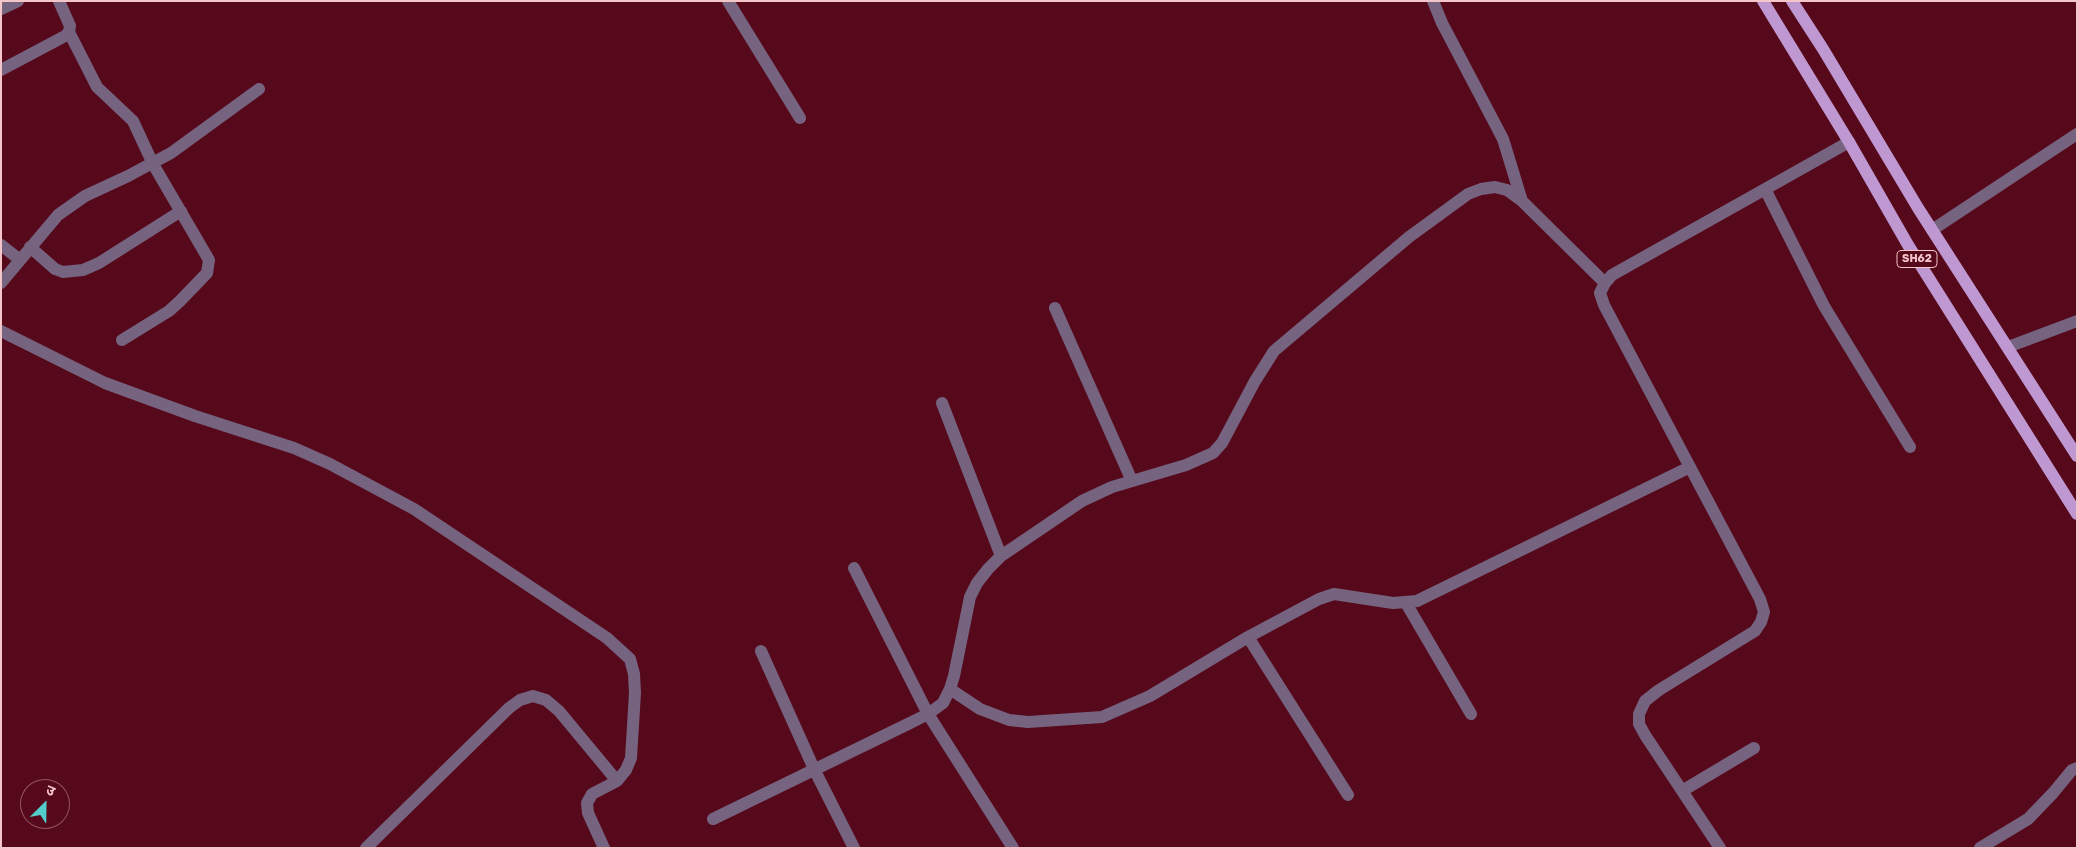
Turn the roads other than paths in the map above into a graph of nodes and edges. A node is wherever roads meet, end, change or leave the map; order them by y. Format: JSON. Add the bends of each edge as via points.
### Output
{"nodes":[{"id":1,"x":18,"y":1,"type":"edge"},
{"id":2,"x":59,"y":1,"type":"edge"},
{"id":3,"x":728,"y":1,"type":"edge"},
{"id":4,"x":1433,"y":1,"type":"edge"},
{"id":5,"x":1763,"y":1,"type":"edge"},
{"id":6,"x":1792,"y":1,"type":"edge"},
{"id":7,"x":1,"y":9,"type":"edge"},
{"id":8,"x":69,"y":32,"type":"junction"},
{"id":9,"x":1,"y":70,"type":"edge"},
{"id":10,"x":258,"y":89,"type":"dead end"},
{"id":11,"x":800,"y":118,"type":"dead end"},
{"id":12,"x":2077,"y":134,"type":"edge"},
{"id":13,"x":1850,"y":142,"type":"junction"},
{"id":14,"x":154,"y":164,"type":"junction"},
{"id":15,"x":1765,"y":189,"type":"junction"},
{"id":16,"x":1522,"y":201,"type":"junction"},
{"id":17,"x":181,"y":211,"type":"junction"},
{"id":18,"x":1932,"y":230,"type":"junction"},
{"id":19,"x":1,"y":245,"type":"edge"},
{"id":20,"x":30,"y":247,"type":"junction"},
{"id":21,"x":20,"y":260,"type":"junction"},
{"id":22,"x":1,"y":283,"type":"edge"},
{"id":23,"x":1605,"y":283,"type":"junction"},
{"id":24,"x":1054,"y":308,"type":"dead end"},
{"id":25,"x":2077,"y":321,"type":"edge"},
{"id":26,"x":1,"y":331,"type":"edge"},
{"id":27,"x":122,"y":340,"type":"dead end"},
{"id":28,"x":2008,"y":348,"type":"junction"},
{"id":29,"x":942,"y":403,"type":"dead end"},
{"id":30,"x":1910,"y":448,"type":"dead end"},
{"id":31,"x":2077,"y":456,"type":"edge"},
{"id":32,"x":1690,"y":466,"type":"junction"},
{"id":33,"x":1132,"y":481,"type":"junction"},
{"id":34,"x":2077,"y":514,"type":"edge"},
{"id":35,"x":1001,"y":556,"type":"junction"},
{"id":36,"x":854,"y":568,"type":"dead end"},
{"id":37,"x":1406,"y":603,"type":"junction"},
{"id":38,"x":1248,"y":637,"type":"junction"},
{"id":39,"x":761,"y":651,"type":"dead end"},
{"id":40,"x":950,"y":689,"type":"junction"},
{"id":41,"x":928,"y":714,"type":"junction"},
{"id":42,"x":1471,"y":714,"type":"dead end"},
{"id":43,"x":1754,"y":748,"type":"dead end"},
{"id":44,"x":2077,"y":768,"type":"edge"},
{"id":45,"x":815,"y":771,"type":"junction"},
{"id":46,"x":618,"y":781,"type":"junction"},
{"id":47,"x":1682,"y":791,"type":"junction"},
{"id":48,"x":1348,"y":795,"type":"dead end"},
{"id":49,"x":713,"y":819,"type":"dead end"},
{"id":50,"x":366,"y":848,"type":"edge"},
{"id":51,"x":604,"y":848,"type":"edge"},
{"id":52,"x":854,"y":848,"type":"edge"},
{"id":53,"x":1013,"y":848,"type":"edge"},
{"id":54,"x":1720,"y":848,"type":"edge"},
{"id":55,"x":1980,"y":848,"type":"edge"}],
"edges":[{"from":1,"to":7,"type":"street"},
{"from":2,"to":8,"type":"street","via":[[68,19]]},
{"from":3,"to":11,"type":"street"},
{"from":4,"to":16,"type":"street","via":[[1503,139]]},
{"from":5,"to":13,"type":"main road","number":"SH62"},
{"from":6,"to":18,"type":"main road","number":"SH62"},
{"from":8,"to":9,"type":"street"},
{"from":8,"to":14,"type":"street","via":[[98,87],[133,121]]},
{"from":10,"to":14,"type":"street"},
{"from":12,"to":18,"type":"street"},
{"from":13,"to":15,"type":"street"},
{"from":13,"to":34,"type":"main road","number":"SH62","via":[[1908,245]]},
{"from":14,"to":17,"type":"street"},
{"from":14,"to":20,"type":"street","via":[[85,196],[58,215]]},
{"from":15,"to":23,"type":"street","via":[[1612,275]]},
{"from":15,"to":30,"type":"street","via":[[1824,306]]},
{"from":16,"to":23,"type":"street"},
{"from":16,"to":33,"type":"street","via":[[1507,190],[1496,187],[1481,188],[1468,194],[1409,237],[1274,351],[1254,381],[1222,443],[1213,453],[1186,465]]},
{"from":17,"to":20,"type":"street","via":[[83,270],[64,272],[55,269]]},
{"from":17,"to":27,"type":"street","via":[[209,260],[207,273],[169,311]]},
{"from":18,"to":28,"type":"main road","number":"SH62"},
{"from":19,"to":21,"type":"street"},
{"from":20,"to":21,"type":"street"},
{"from":21,"to":22,"type":"street"},
{"from":23,"to":32,"type":"street","via":[[1600,293],[1604,305]]},
{"from":24,"to":33,"type":"street"},
{"from":25,"to":28,"type":"street"},
{"from":26,"to":46,"type":"street","via":[[105,383],[294,448],[330,464],[414,509],[607,638],[630,659],[634,674],[631,758]]},
{"from":28,"to":31,"type":"main road","number":"SH62"},
{"from":29,"to":35,"type":"street"},
{"from":32,"to":37,"type":"street","via":[[1416,602]]},
{"from":32,"to":47,"type":"street","via":[[1764,612],[1755,631],[1659,690],[1645,701],[1639,714],[1639,724]]},
{"from":33,"to":35,"type":"street","via":[[1082,501]]},
{"from":35,"to":40,"type":"street","via":[[977,582],[970,597]]},
{"from":36,"to":41,"type":"street"},
{"from":37,"to":38,"type":"street","via":[[1334,594],[1303,606]]},
{"from":37,"to":42,"type":"street"},
{"from":38,"to":40,"type":"street","via":[[1150,696],[1102,717],[1028,722],[1009,720],[980,709]]},
{"from":38,"to":48,"type":"street"},
{"from":39,"to":45,"type":"street"},
{"from":40,"to":41,"type":"street","via":[[943,703]]},
{"from":41,"to":45,"type":"street"},
{"from":41,"to":53,"type":"street"},
{"from":43,"to":47,"type":"street"},
{"from":44,"to":55,"type":"street","via":[[2028,819]]},
{"from":45,"to":49,"type":"street"},
{"from":45,"to":52,"type":"street"},
{"from":46,"to":50,"type":"street","via":[[559,711],[546,700],[533,696],[509,708]]},
{"from":46,"to":51,"type":"street","via":[[592,794],[587,803],[588,813]]},
{"from":47,"to":54,"type":"street"}]}
